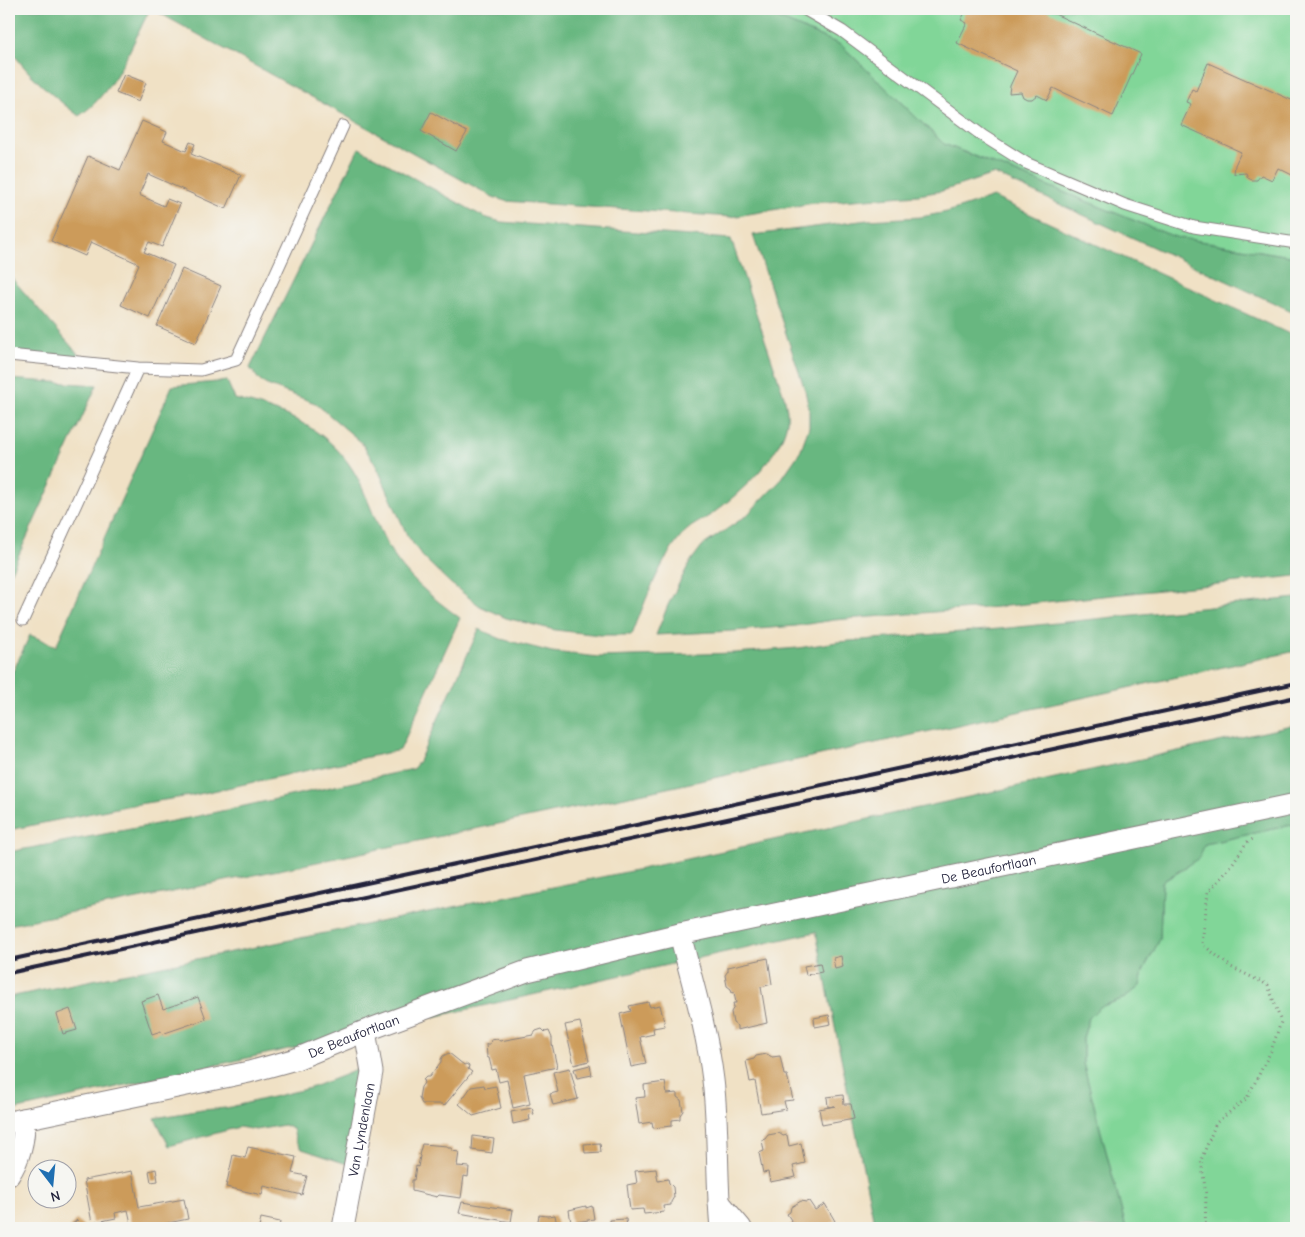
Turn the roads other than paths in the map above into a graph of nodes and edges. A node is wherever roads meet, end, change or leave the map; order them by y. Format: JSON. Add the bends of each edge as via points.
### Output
{"nodes":[{"id":1,"x":804,"y":9,"type":"edge"},
{"id":2,"x":343,"y":126,"type":"dead end"},
{"id":3,"x":1296,"y":243,"type":"edge"},
{"id":4,"x":9,"y":355,"type":"edge"},
{"id":5,"x":138,"y":368,"type":"junction"},
{"id":6,"x":23,"y":620,"type":"dead end"},
{"id":7,"x":1296,"y":804,"type":"edge"},
{"id":8,"x":680,"y":934,"type":"junction"},
{"id":9,"x":365,"y":1031,"type":"junction"},
{"id":10,"x":16,"y":1121,"type":"edge"},
{"id":11,"x":9,"y":1175,"type":"edge"},
{"id":12,"x":719,"y":1202,"type":"junction"},
{"id":13,"x":343,"y":1228,"type":"edge"},
{"id":14,"x":721,"y":1228,"type":"edge"},
{"id":15,"x":740,"y":1228,"type":"edge"}],
"edges":[{"from":1,"to":3,"type":"lane","via":[[842,31],[983,136],[1026,163],[1125,204],[1194,227]]},
{"from":2,"to":5,"type":"lane","via":[[236,360],[201,370]]},
{"from":4,"to":5,"type":"lane"},
{"from":5,"to":6,"type":"lane"},
{"from":7,"to":8,"type":"street","name":"De Beaufortlaan"},
{"from":8,"to":9,"type":"street","name":"De Beaufortlaan","via":[[527,971]]},
{"from":8,"to":12,"type":"street","via":[[707,1038],[717,1118]]},
{"from":9,"to":10,"type":"street","name":"De Beaufortlaan","via":[[296,1059],[249,1072]]},
{"from":9,"to":13,"type":"street","name":"Van Lyndenlaan","via":[[372,1072]]},
{"from":10,"to":11,"type":"street","name":"De Beaufortlaan","via":[[25,1129]]},
{"from":12,"to":14,"type":"street"},
{"from":12,"to":15,"type":"street"}]}
